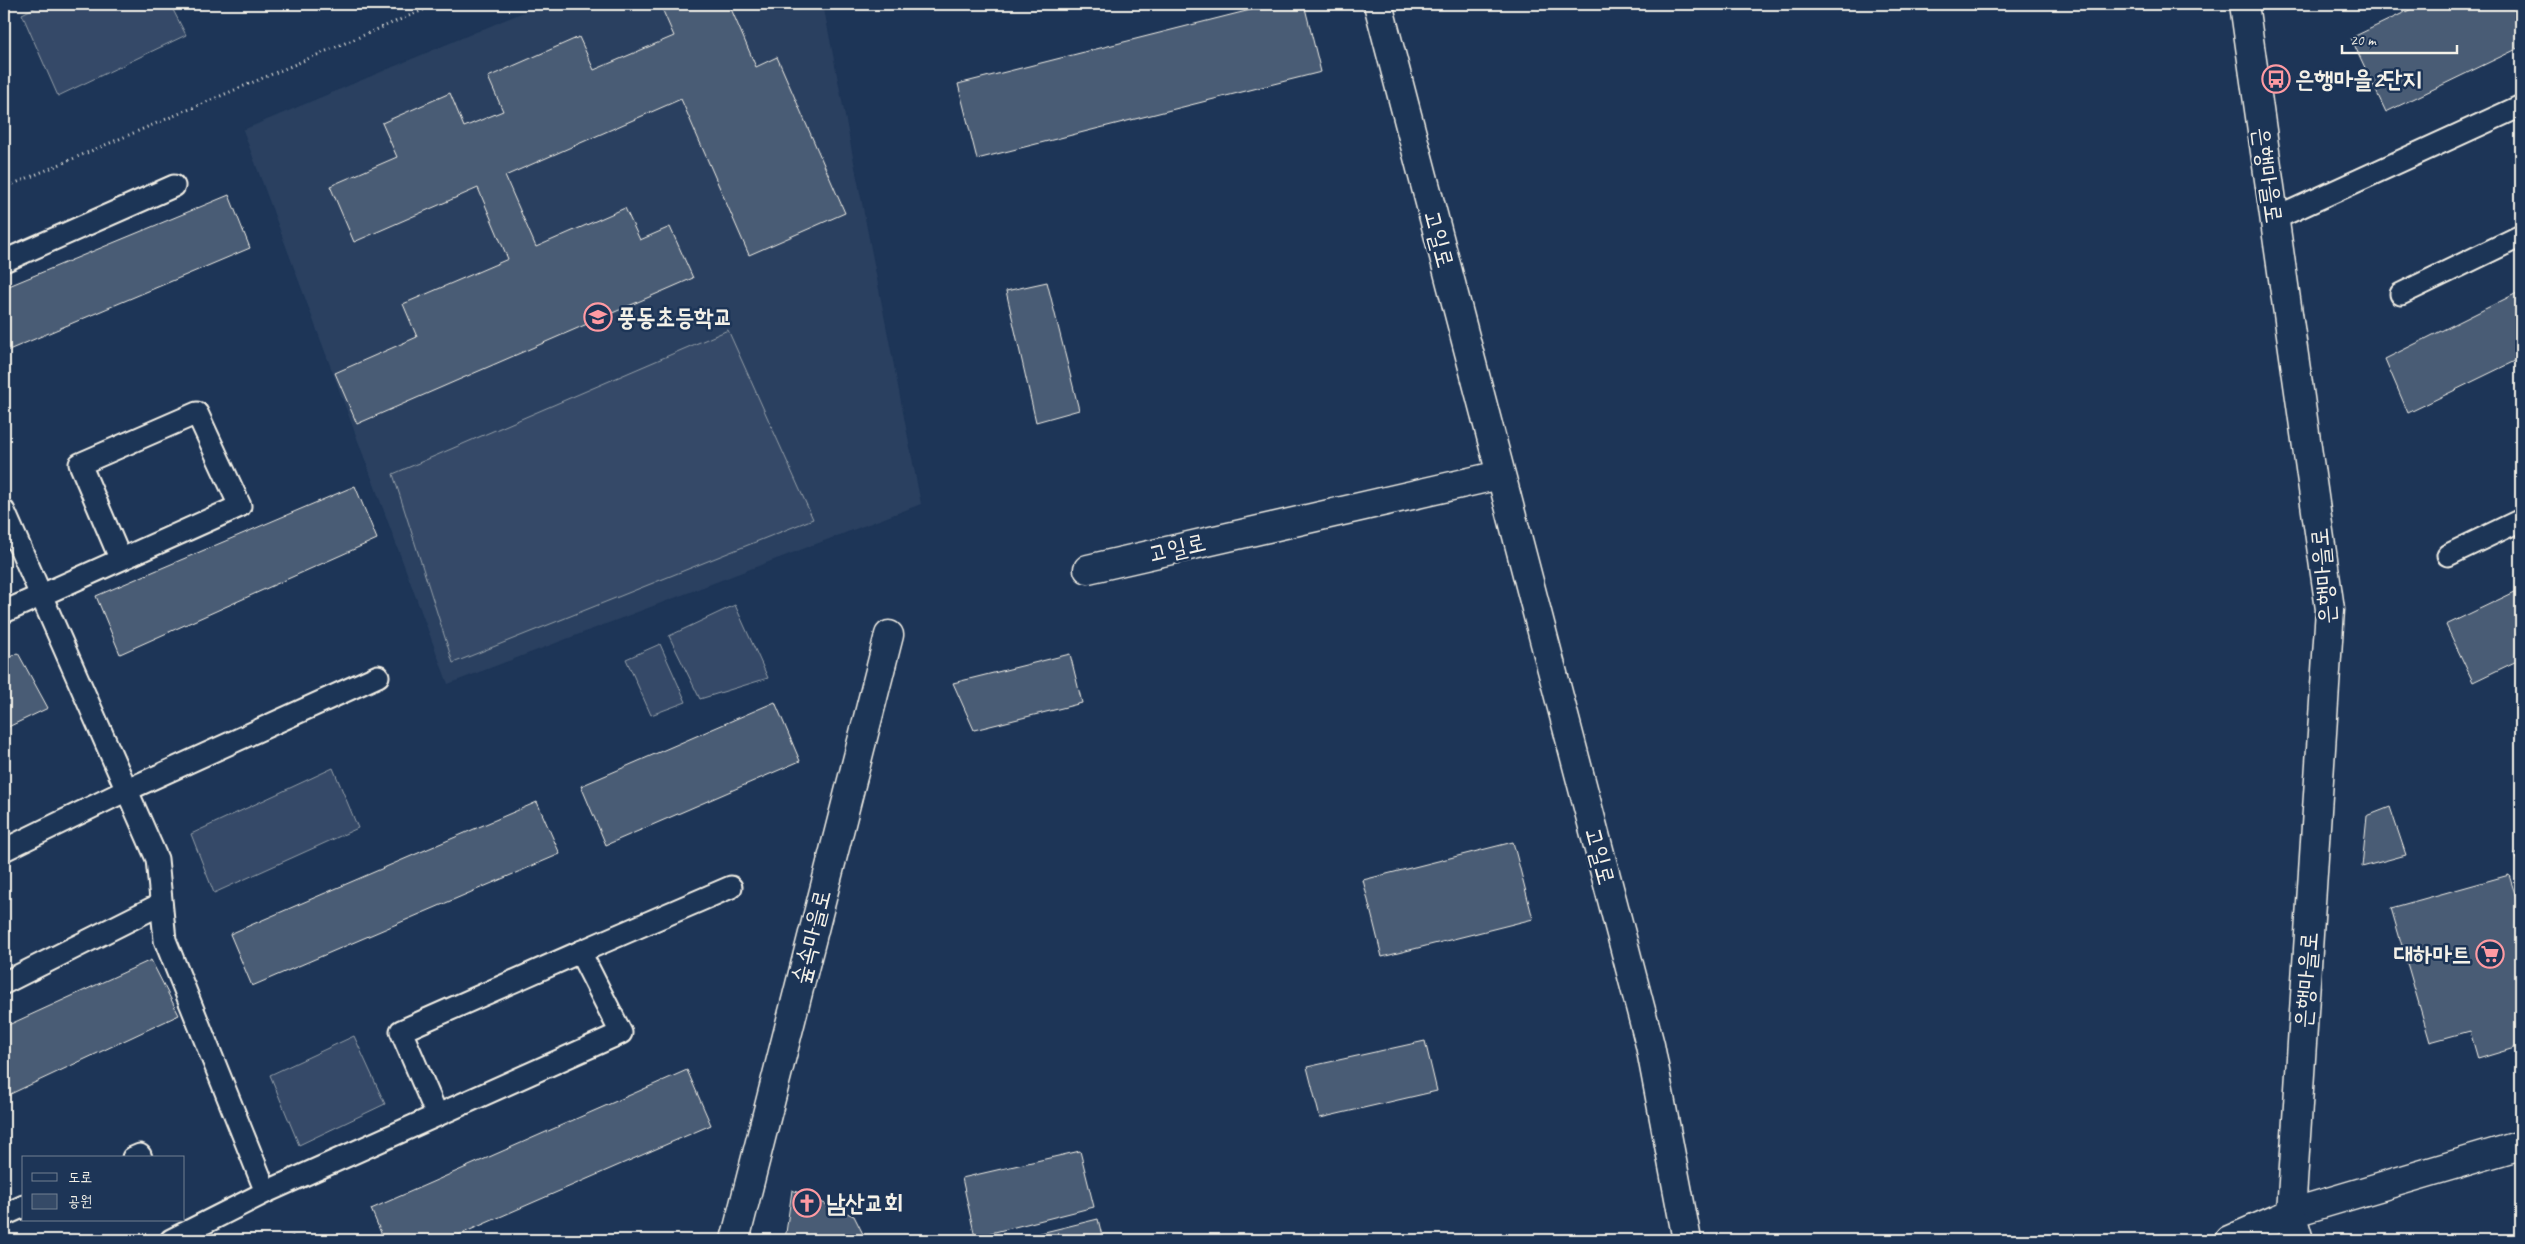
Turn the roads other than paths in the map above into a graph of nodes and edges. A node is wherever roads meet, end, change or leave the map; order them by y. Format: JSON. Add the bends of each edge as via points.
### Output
{"nodes":[{"id":1,"x":1378,"y":4,"type":"edge"},
{"id":2,"x":2244,"y":4,"type":"edge"},
{"id":3,"x":2521,"y":106,"type":"edge"},
{"id":4,"x":174,"y":186,"type":"dead end"},
{"id":5,"x":2274,"y":219,"type":"junction"},
{"id":6,"x":2521,"y":236,"type":"edge"},
{"id":7,"x":4,"y":261,"type":"edge"},
{"id":8,"x":2401,"y":294,"type":"dead end"},
{"id":9,"x":1500,"y":475,"type":"junction"},
{"id":10,"x":4,"y":511,"type":"edge"},
{"id":11,"x":2521,"y":520,"type":"edge"},
{"id":12,"x":2448,"y":555,"type":"dead end"},
{"id":13,"x":120,"y":558,"type":"junction"},
{"id":14,"x":1088,"y":568,"type":"dead end"},
{"id":15,"x":41,"y":595,"type":"junction"},
{"id":16,"x":4,"y":612,"type":"edge"},
{"id":17,"x":889,"y":635,"type":"dead end"},
{"id":18,"x":378,"y":676,"type":"dead end"},
{"id":19,"x":127,"y":790,"type":"junction"},
{"id":20,"x":4,"y":850,"type":"edge"},
{"id":21,"x":731,"y":887,"type":"dead end"},
{"id":22,"x":161,"y":904,"type":"junction"},
{"id":23,"x":580,"y":952,"type":"junction"},
{"id":24,"x":4,"y":983,"type":"edge"},
{"id":25,"x":437,"y":1115,"type":"junction"},
{"id":26,"x":2521,"y":1145,"type":"edge"},
{"id":27,"x":266,"y":1192,"type":"junction"},
{"id":28,"x":22,"y":1207,"type":"edge"},
{"id":29,"x":2291,"y":1213,"type":"junction"},
{"id":30,"x":4,"y":1215,"type":"edge"},
{"id":31,"x":175,"y":1232,"type":"edge"},
{"id":32,"x":735,"y":1240,"type":"edge"},
{"id":33,"x":1687,"y":1240,"type":"edge"},
{"id":34,"x":2229,"y":1240,"type":"edge"},
{"id":35,"x":2299,"y":1240,"type":"edge"}],
"edges":[{"from":1,"to":9,"type":"street","name":"고일로"},
{"from":2,"to":5,"type":"street","name":"은행마을로"},
{"from":3,"to":5,"type":"lane"},
{"from":4,"to":7,"type":"lane"},
{"from":5,"to":29,"type":"street","name":"은행마을로","via":[[2330,609]]},
{"from":6,"to":8,"type":"lane"},
{"from":9,"to":14,"type":"street","name":"고일로"},
{"from":9,"to":33,"type":"street","name":"고일로","via":[[1650,1045]]},
{"from":10,"to":15,"type":"lane"},
{"from":11,"to":12,"type":"lane"},
{"from":13,"to":13,"type":"lane","via":[[80,464],[197,412],[240,506]]},
{"from":13,"to":15,"type":"lane"},
{"from":15,"to":16,"type":"lane"},
{"from":15,"to":19,"type":"lane"},
{"from":17,"to":32,"type":"street","name":"숲속마을로"},
{"from":18,"to":19,"type":"lane"},
{"from":19,"to":20,"type":"lane"},
{"from":19,"to":22,"type":"lane","via":[[157,859]]},
{"from":21,"to":23,"type":"lane"},
{"from":22,"to":24,"type":"lane"},
{"from":22,"to":27,"type":"lane","via":[[165,940]]},
{"from":23,"to":25,"type":"lane","via":[[400,1031]]},
{"from":23,"to":25,"type":"lane","via":[[621,1033]]},
{"from":25,"to":27,"type":"lane"},
{"from":26,"to":29,"type":"street"},
{"from":27,"to":31,"type":"lane"},
{"from":28,"to":30,"type":"lane"},
{"from":29,"to":34,"type":"street"},
{"from":29,"to":35,"type":"street","name":"은행마을로"}]}
